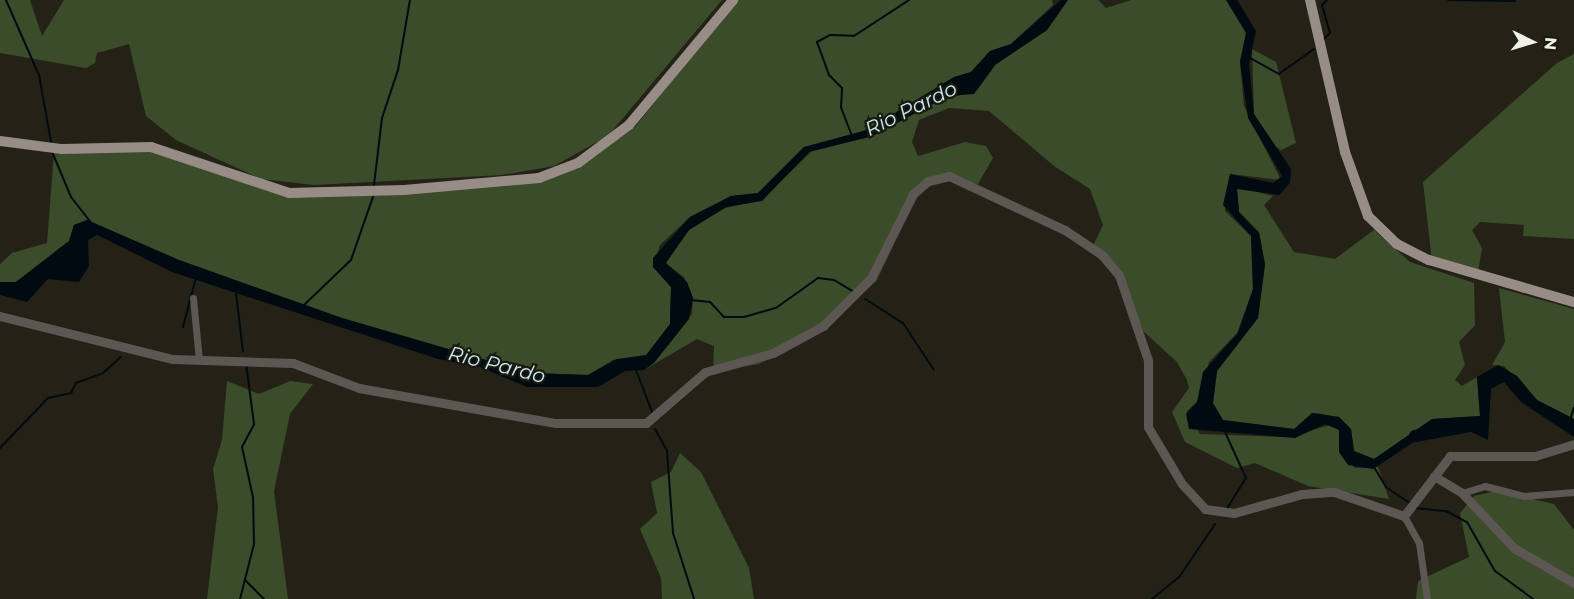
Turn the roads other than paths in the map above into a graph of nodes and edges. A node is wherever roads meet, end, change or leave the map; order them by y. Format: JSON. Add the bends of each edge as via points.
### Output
{"nodes":[{"id":1,"x":733,"y":0,"type":"edge"},
{"id":2,"x":1310,"y":0,"type":"edge"},
{"id":3,"x":0,"y":141,"type":"edge"},
{"id":4,"x":194,"y":298,"type":"dead end"},
{"id":5,"x":1574,"y":302,"type":"edge"},
{"id":6,"x":0,"y":316,"type":"edge"},
{"id":7,"x":199,"y":360,"type":"junction"},
{"id":8,"x":1573,"y":445,"type":"edge"},
{"id":9,"x":1434,"y":476,"type":"junction"},
{"id":10,"x":1574,"y":492,"type":"edge"},
{"id":11,"x":1462,"y":493,"type":"junction"},
{"id":12,"x":1410,"y":510,"type":"junction"},
{"id":13,"x":1574,"y":583,"type":"edge"},
{"id":14,"x":1427,"y":599,"type":"edge"}],
"edges":[{"from":1,"to":3,"type":"main road","via":[[628,125],[578,163],[539,178],[404,190],[289,193],[151,147],[41,148]]},
{"from":2,"to":5,"type":"main road","via":[[1345,152],[1368,216],[1397,244],[1429,260]]},
{"from":4,"to":7,"type":"street"},
{"from":6,"to":7,"type":"street","via":[[147,354]]},
{"from":7,"to":12,"type":"street","via":[[293,363],[359,388],[556,423],[646,423],[705,372],[773,353],[823,326],[871,278],[913,194],[935,178],[957,177],[1065,230],[1102,255],[1119,275],[1148,360],[1148,427],[1197,504],[1234,513],[1302,494],[1334,492]]},
{"from":8,"to":9,"type":"street","via":[[1535,456],[1456,455]]},
{"from":9,"to":11,"type":"street"},
{"from":9,"to":12,"type":"street"},
{"from":10,"to":11,"type":"street","via":[[1524,496],[1485,486]]},
{"from":11,"to":13,"type":"street","via":[[1514,548]]},
{"from":12,"to":14,"type":"street","via":[[1422,553]]}]}
